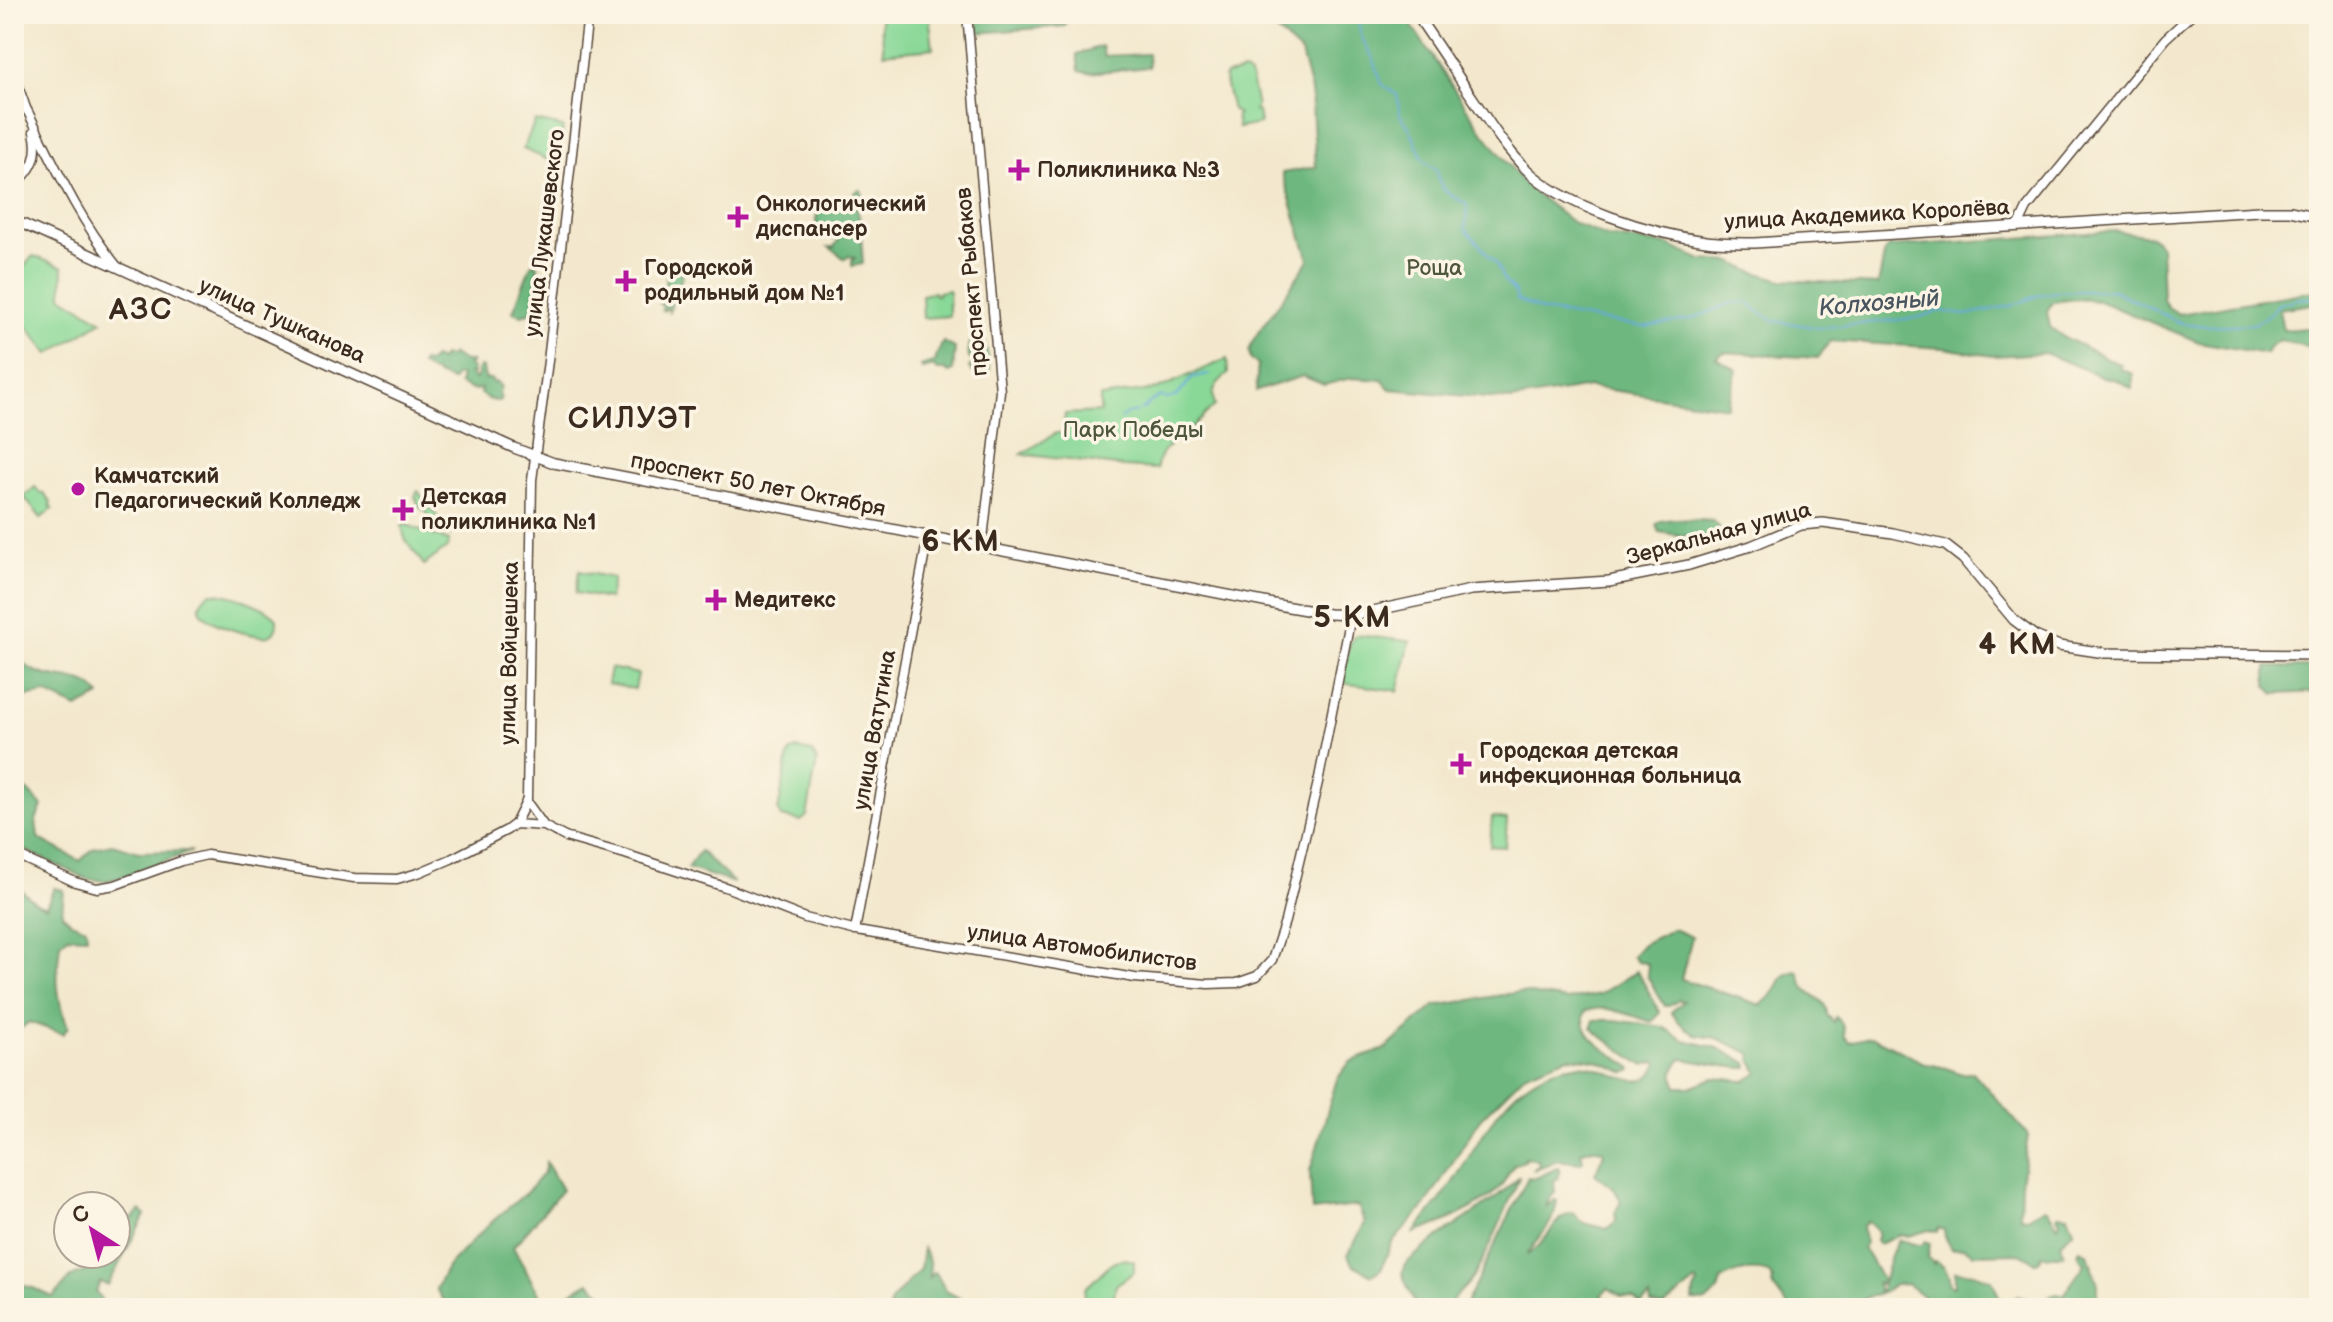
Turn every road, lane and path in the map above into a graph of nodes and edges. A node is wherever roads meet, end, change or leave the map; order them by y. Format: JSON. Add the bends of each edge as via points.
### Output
{"nodes":[{"id":1,"x":588,"y":14,"type":"edge"},
{"id":2,"x":967,"y":14,"type":"edge"},
{"id":3,"x":1416,"y":14,"type":"edge"},
{"id":4,"x":2192,"y":14,"type":"edge"},
{"id":5,"x":14,"y":74,"type":"edge"},
{"id":6,"x":26,"y":108,"type":"junction"},
{"id":7,"x":14,"y":186,"type":"edge"},
{"id":8,"x":2319,"y":217,"type":"edge"},
{"id":9,"x":14,"y":220,"type":"edge"},
{"id":10,"x":2019,"y":225,"type":"junction"},
{"id":11,"x":117,"y":266,"type":"junction"},
{"id":12,"x":535,"y":456,"type":"junction"},
{"id":13,"x":928,"y":536,"type":"junction"},
{"id":14,"x":982,"y":547,"type":"junction"},
{"id":15,"x":1350,"y":620,"type":"junction"},
{"id":16,"x":2319,"y":655,"type":"edge"},
{"id":17,"x":526,"y":801,"type":"junction"},
{"id":18,"x":515,"y":824,"type":"junction"},
{"id":19,"x":544,"y":826,"type":"junction"},
{"id":20,"x":14,"y":854,"type":"edge"},
{"id":21,"x":855,"y":931,"type":"junction"}],
"edges":[{"from":1,"to":12,"type":"main road","name":"улица Лукашевского"},
{"from":2,"to":14,"type":"main road","name":"проспект Рыбаков","via":[[1000,391]]},
{"from":3,"to":10,"type":"main road","name":"улица Академика Королёва","via":[[1521,163],[1552,189],[1610,216],[1730,243]]},
{"from":4,"to":10,"type":"main road","via":[[2165,39],[2027,208]]},
{"from":5,"to":6,"type":"main road"},
{"from":6,"to":7,"type":"main road","via":[[36,155]]},
{"from":6,"to":11,"type":"main road","via":[[72,202]]},
{"from":8,"to":10,"type":"main road","name":"улица Академика Королёва","via":[[2259,211]]},
{"from":9,"to":11,"type":"main road","name":"улица Тушканова"},
{"from":11,"to":12,"type":"main road","name":"улица Тушканова"},
{"from":12,"to":13,"type":"main road","name":"проспект 50 лет Октября","via":[[559,465]]},
{"from":12,"to":17,"type":"main road","name":"улица Войцешека"},
{"from":13,"to":14,"type":"main road","name":"проспект 50 лет Октября"},
{"from":13,"to":21,"type":"main road","name":"улица Ватутина"},
{"from":14,"to":15,"type":"main road","name":"проспект 50 лет Октября"},
{"from":15,"to":16,"type":"main road","name":"Зеркальная улица","via":[[1471,590],[1630,578],[1726,555],[1795,527],[1823,523],[1945,545],[2027,631],[2059,646],[2105,653]]},
{"from":15,"to":21,"type":"main road","name":"улица Автомобилистов","via":[[1282,932],[1272,960],[1256,977],[1208,984],[1135,978]]},
{"from":17,"to":18,"type":"main road"},
{"from":17,"to":19,"type":"main road"},
{"from":18,"to":19,"type":"main road","name":"улица Автомобилистов"},
{"from":18,"to":20,"type":"main road","via":[[456,856],[397,879],[354,878],[207,855],[97,888]]},
{"from":19,"to":21,"type":"main road","name":"улица Автомобилистов"}]}
